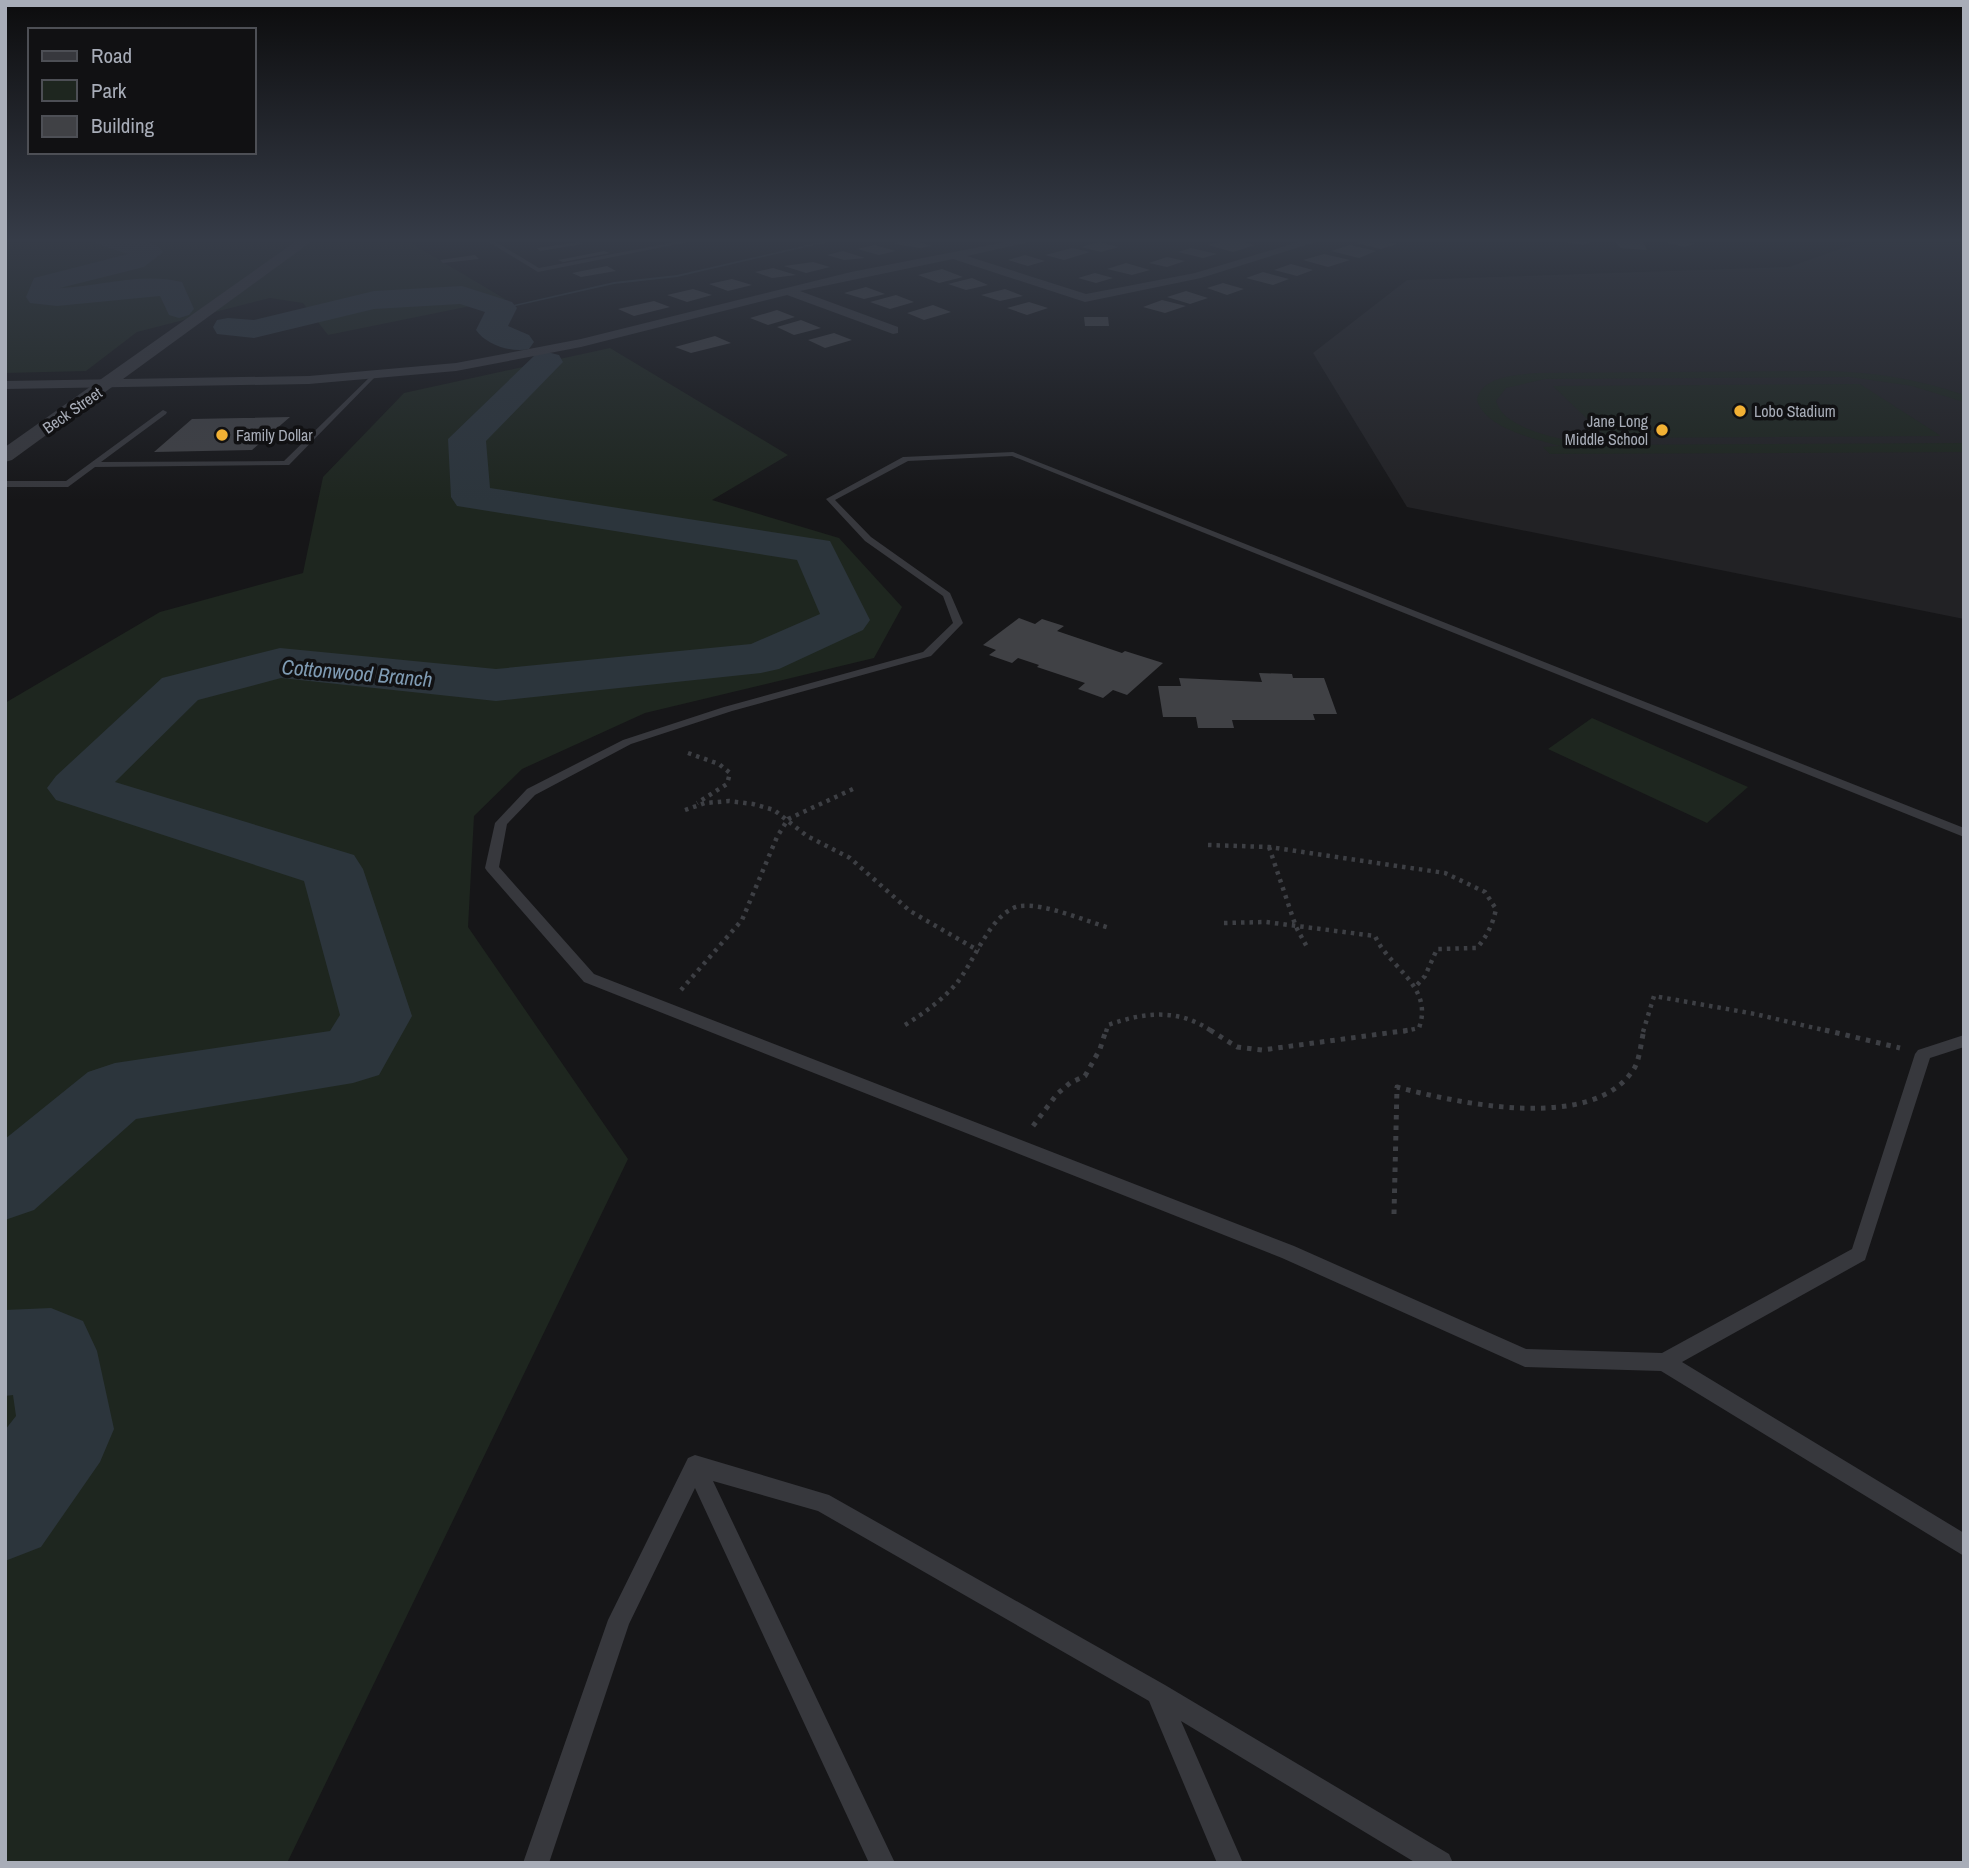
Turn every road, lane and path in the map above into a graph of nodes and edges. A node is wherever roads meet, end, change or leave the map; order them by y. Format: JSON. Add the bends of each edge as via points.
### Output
{"nodes":[{"id":1,"x":188,"y":326,"type":"edge"},
{"id":2,"x":647,"y":326,"type":"edge"},
{"id":3,"x":883,"y":326,"type":"edge"},
{"id":4,"x":893,"y":330,"type":"dead end"},
{"id":5,"x":373,"y":376,"type":"junction"},
{"id":6,"x":109,"y":384,"type":"junction"},
{"id":7,"x":5,"y":385,"type":"edge"},
{"id":8,"x":163,"y":412,"type":"dead end"},
{"id":9,"x":5,"y":456,"type":"edge"},
{"id":10,"x":93,"y":465,"type":"junction"},
{"id":11,"x":5,"y":484,"type":"edge"},
{"id":12,"x":688,"y":753,"type":"dead end"},
{"id":13,"x":853,"y":789,"type":"dead end"},
{"id":14,"x":696,"y":803,"type":"junction"},
{"id":15,"x":685,"y":810,"type":"dead end"},
{"id":16,"x":788,"y":819,"type":"junction"},
{"id":17,"x":1964,"y":834,"type":"edge"},
{"id":18,"x":1208,"y":845,"type":"dead end"},
{"id":19,"x":1269,"y":847,"type":"junction"},
{"id":20,"x":1224,"y":923,"type":"dead end"},
{"id":21,"x":1296,"y":927,"type":"junction"},
{"id":22,"x":1110,"y":928,"type":"dead end"},
{"id":23,"x":1307,"y":947,"type":"dead end"},
{"id":24,"x":979,"y":951,"type":"junction"},
{"id":25,"x":1417,"y":985,"type":"junction"},
{"id":26,"x":666,"y":1008,"type":"junction"},
{"id":27,"x":905,"y":1024,"type":"dead end"},
{"id":28,"x":1964,"y":1041,"type":"edge"},
{"id":29,"x":1923,"y":1054,"type":"junction"},
{"id":30,"x":1017,"y":1146,"type":"junction"},
{"id":31,"x":1394,"y":1214,"type":"dead end"},
{"id":32,"x":1664,"y":1362,"type":"junction"},
{"id":33,"x":695,"y":1465,"type":"junction"},
{"id":34,"x":1964,"y":1545,"type":"edge"},
{"id":35,"x":1157,"y":1693,"type":"junction"},
{"id":36,"x":536,"y":1863,"type":"edge"},
{"id":37,"x":882,"y":1863,"type":"edge"},
{"id":38,"x":1230,"y":1863,"type":"edge"},
{"id":39,"x":1440,"y":1863,"type":"edge"}],
"edges":[{"from":1,"to":6,"type":"street","name":"Beck Street"},
{"from":2,"to":5,"type":"street","via":[[456,367]]},
{"from":3,"to":4,"type":"street"},
{"from":5,"to":6,"type":"street"},
{"from":5,"to":10,"type":"lane","via":[[286,463]]},
{"from":6,"to":7,"type":"street"},
{"from":6,"to":9,"type":"street","name":"Beck Street"},
{"from":8,"to":10,"type":"lane"},
{"from":10,"to":11,"type":"lane","via":[[68,484]]},
{"from":12,"to":14,"type":"path","via":[[730,773],[727,784]]},
{"from":13,"to":16,"type":"path"},
{"from":14,"to":15,"type":"path"},
{"from":14,"to":16,"type":"path","via":[[755,805]]},
{"from":16,"to":24,"type":"path","via":[[805,835],[848,857],[909,910]]},
{"from":16,"to":26,"type":"path","via":[[742,920]]},
{"from":17,"to":26,"type":"lane","via":[[1013,454],[906,459],[830,499],[868,540],[947,595],[958,623],[927,654],[626,742],[531,792],[501,822],[492,868],[589,978]]},
{"from":18,"to":19,"type":"path"},
{"from":19,"to":21,"type":"path"},
{"from":19,"to":25,"type":"path","via":[[1445,873],[1485,892],[1496,909],[1486,938],[1477,948],[1437,949]]},
{"from":20,"to":21,"type":"path"},
{"from":21,"to":23,"type":"path"},
{"from":21,"to":25,"type":"path","via":[[1375,936],[1390,959]]},
{"from":22,"to":24,"type":"path","via":[[1024,906],[998,918]]},
{"from":24,"to":27,"type":"path","via":[[944,999]]},
{"from":25,"to":30,"type":"path","via":[[1424,1017],[1419,1028],[1396,1035],[1318,1041],[1291,1048],[1240,1049],[1199,1022],[1165,1013],[1108,1025],[1085,1076],[1057,1094]]},
{"from":26,"to":30,"type":"lane"},
{"from":28,"to":29,"type":"lane"},
{"from":29,"to":31,"type":"path","via":[[1755,1014],[1654,996],[1634,1068],[1615,1089],[1592,1102],[1514,1108],[1437,1099],[1397,1087]]},
{"from":29,"to":32,"type":"lane","via":[[1859,1254]]},
{"from":30,"to":32,"type":"lane","via":[[1288,1252],[1525,1357]]},
{"from":32,"to":34,"type":"lane"},
{"from":33,"to":35,"type":"lane","via":[[822,1502]]},
{"from":33,"to":36,"type":"lane","via":[[620,1620]]},
{"from":33,"to":37,"type":"lane"},
{"from":35,"to":38,"type":"lane"},
{"from":35,"to":39,"type":"lane"}]}
